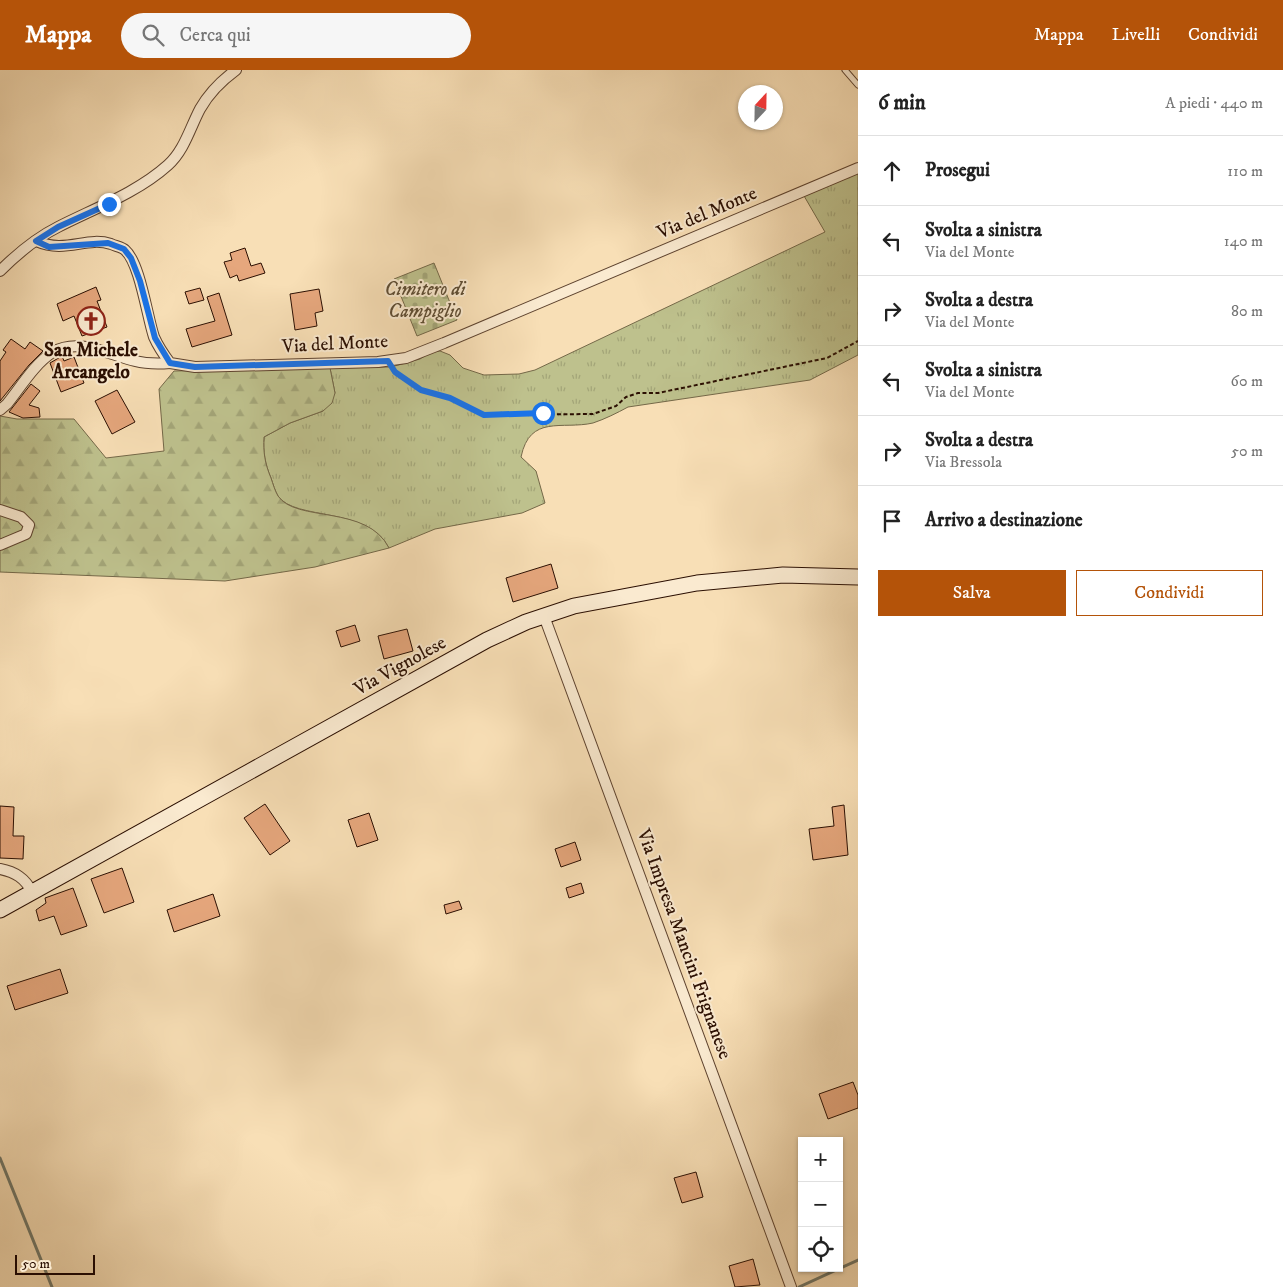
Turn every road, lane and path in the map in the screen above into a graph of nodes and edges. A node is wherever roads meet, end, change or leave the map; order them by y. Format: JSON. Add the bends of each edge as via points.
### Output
{"nodes":[{"id":1,"x":236,"y":70,"type":"edge"},
{"id":2,"x":845,"y":70,"type":"edge"},
{"id":3,"x":858,"y":85,"type":"edge"},
{"id":4,"x":858,"y":168,"type":"edge"},
{"id":5,"x":36,"y":241,"type":"junction"},
{"id":6,"x":0,"y":271,"type":"edge"},
{"id":7,"x":858,"y":341,"type":"edge"},
{"id":8,"x":388,"y":361,"type":"junction"},
{"id":9,"x":170,"y":363,"type":"junction"},
{"id":10,"x":0,"y":410,"type":"edge"},
{"id":11,"x":0,"y":510,"type":"edge"},
{"id":12,"x":0,"y":546,"type":"edge"},
{"id":13,"x":858,"y":577,"type":"edge"},
{"id":14,"x":544,"y":616,"type":"junction"},
{"id":15,"x":0,"y":869,"type":"edge"},
{"id":16,"x":32,"y":892,"type":"junction"},
{"id":17,"x":0,"y":910,"type":"edge"},
{"id":18,"x":791,"y":1286,"type":"edge"}],
"edges":[{"from":1,"to":5,"type":"street","via":[[208,98],[178,153],[167,166],[109,204],[58,227]]},
{"from":2,"to":3,"type":"lane"},
{"from":4,"to":8,"type":"street","name":"Via del Monte","via":[[444,343],[406,358]]},
{"from":5,"to":6,"type":"street"},
{"from":5,"to":9,"type":"street","via":[[49,247],[108,243],[124,249],[140,281],[155,338]]},
{"from":7,"to":8,"type":"path","via":[[826,358],[658,393],[638,393],[593,414],[484,415],[450,398],[421,390],[395,372]]},
{"from":8,"to":9,"type":"street","name":"Via del Monte","via":[[195,367]]},
{"from":9,"to":10,"type":"street","name":"Via del Monte","via":[[142,363],[96,348],[53,352]]},
{"from":11,"to":12,"type":"street","via":[[21,517],[30,525],[26,534]]},
{"from":13,"to":14,"type":"main road","name":"Via Vignolese","via":[[747,577],[605,600]]},
{"from":14,"to":16,"type":"main road","name":"Via Vignolese","via":[[488,640]]},
{"from":14,"to":18,"type":"street","name":"Via Impresa Mancini Frignanese"},
{"from":15,"to":16,"type":"street","via":[[17,874],[27,882]]},
{"from":16,"to":17,"type":"main road","name":"Via Vignolese"}]}
